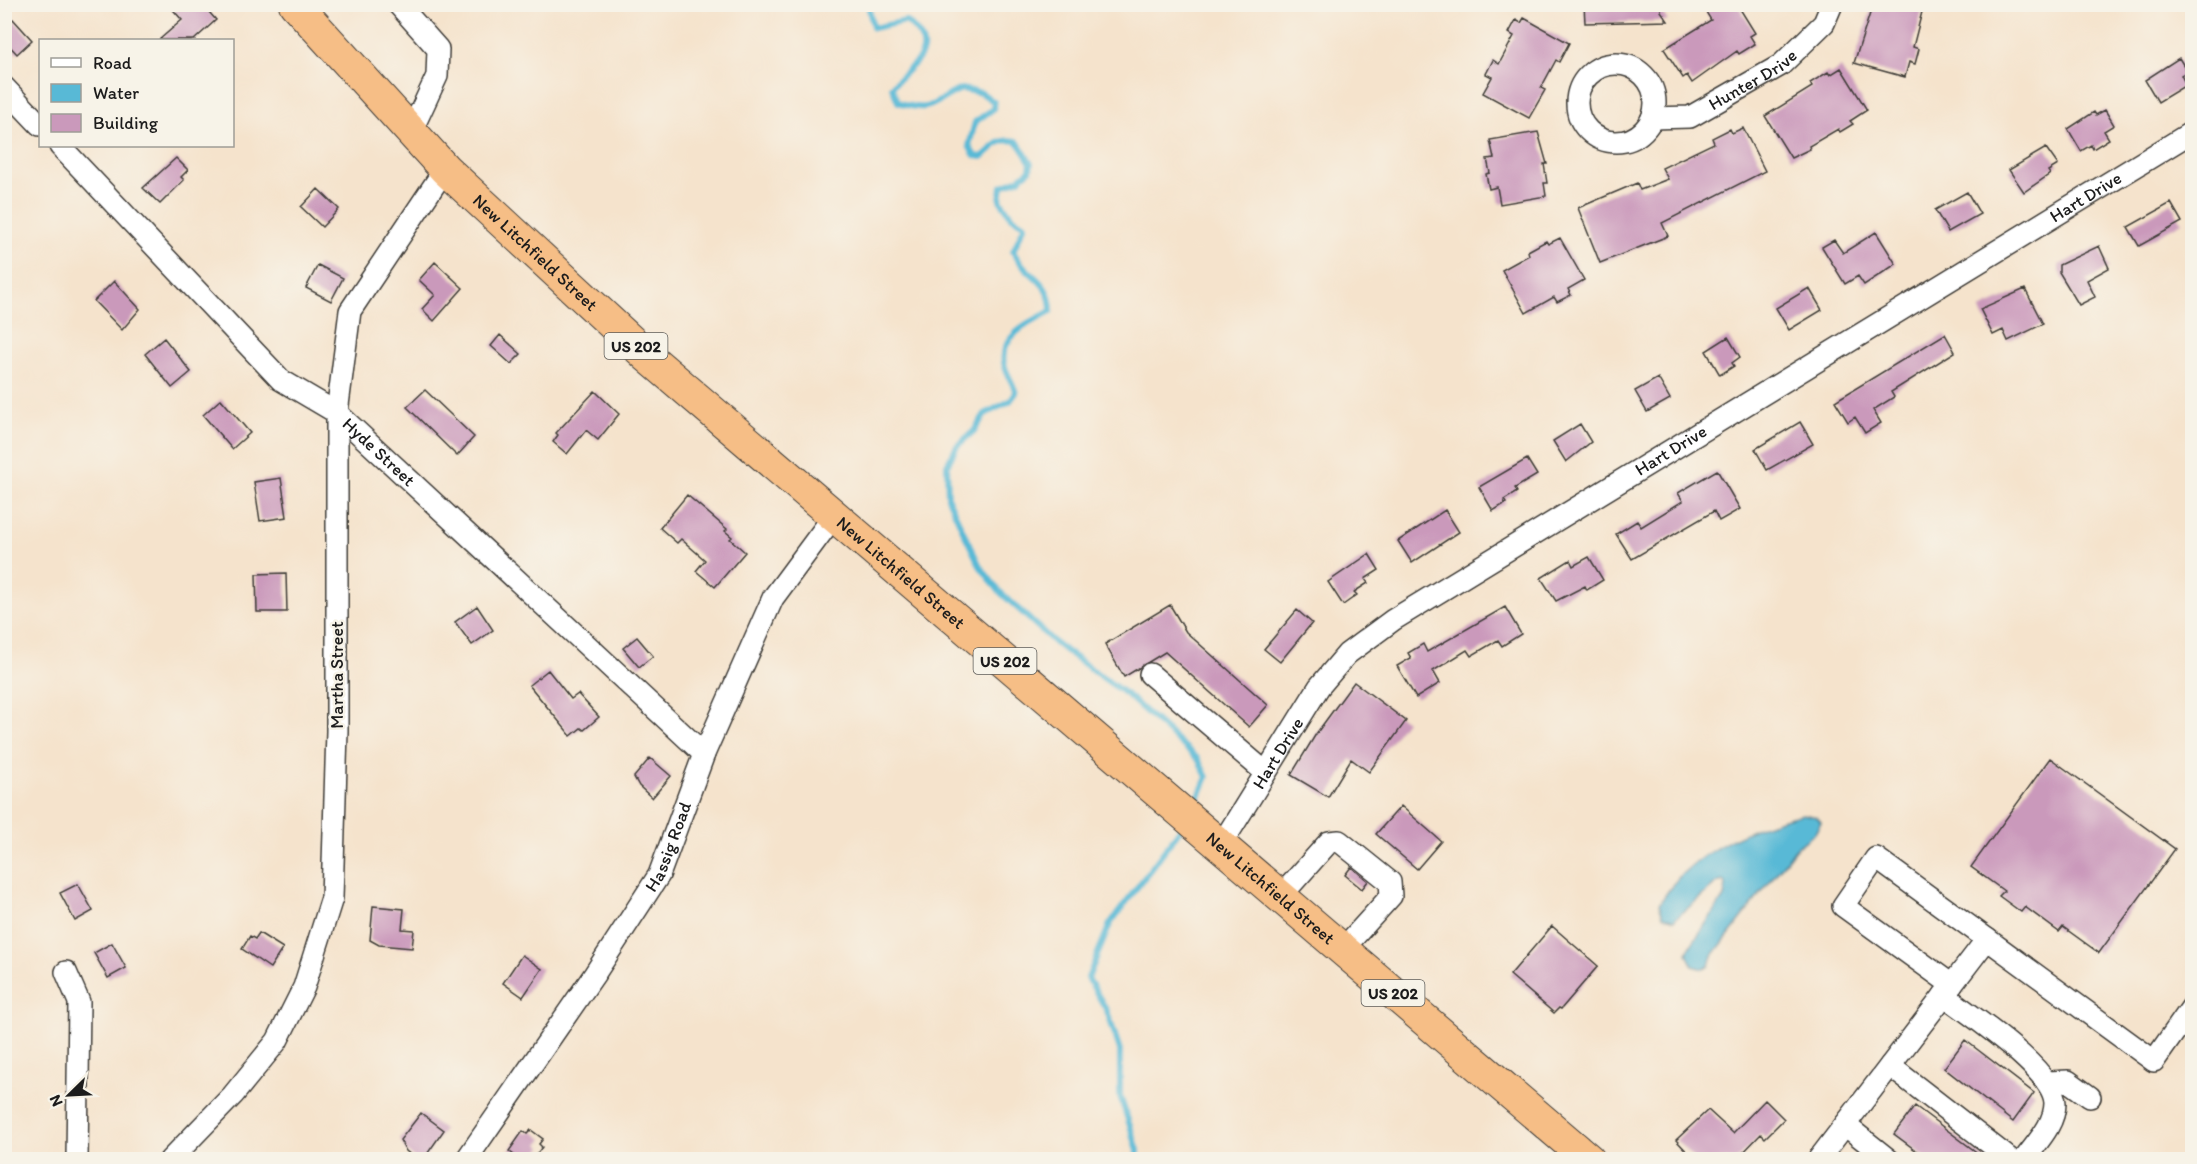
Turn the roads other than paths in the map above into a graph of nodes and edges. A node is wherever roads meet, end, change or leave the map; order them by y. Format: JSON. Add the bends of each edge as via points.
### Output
{"nodes":[{"id":1,"x":295,"y":4,"type":"edge"},
{"id":2,"x":398,"y":4,"type":"edge"},
{"id":3,"x":1832,"y":4,"type":"edge"},
{"id":4,"x":4,"y":87,"type":"edge"},
{"id":5,"x":1652,"y":118,"type":"dead end"},
{"id":6,"x":39,"y":124,"type":"edge"},
{"id":7,"x":411,"y":132,"type":"junction"},
{"id":8,"x":2193,"y":132,"type":"edge"},
{"id":9,"x":61,"y":147,"type":"edge"},
{"id":10,"x":445,"y":169,"type":"junction"},
{"id":11,"x":337,"y":413,"type":"junction"},
{"id":12,"x":833,"y":517,"type":"junction"},
{"id":13,"x":1150,"y":675,"type":"dead end"},
{"id":14,"x":704,"y":754,"type":"junction"},
{"id":15,"x":1264,"y":772,"type":"junction"},
{"id":16,"x":1221,"y":846,"type":"junction"},
{"id":17,"x":1280,"y":897,"type":"junction"},
{"id":18,"x":1987,"y":939,"type":"junction"},
{"id":19,"x":1342,"y":950,"type":"junction"},
{"id":20,"x":66,"y":972,"type":"dead end"},
{"id":21,"x":1948,"y":990,"type":"junction"},
{"id":22,"x":2193,"y":1007,"type":"edge"},
{"id":23,"x":1890,"y":1066,"type":"junction"},
{"id":24,"x":2048,"y":1082,"type":"junction"},
{"id":25,"x":2090,"y":1097,"type":"dead end"},
{"id":26,"x":1845,"y":1125,"type":"junction"},
{"id":27,"x":77,"y":1160,"type":"edge"},
{"id":28,"x":170,"y":1160,"type":"edge"},
{"id":29,"x":466,"y":1160,"type":"edge"},
{"id":30,"x":1589,"y":1160,"type":"edge"},
{"id":31,"x":1818,"y":1160,"type":"edge"},
{"id":32,"x":1889,"y":1160,"type":"edge"},
{"id":33,"x":2011,"y":1160,"type":"edge"},
{"id":34,"x":2024,"y":1160,"type":"edge"}],
"edges":[{"from":1,"to":7,"type":"highway","name":"New Litchfield Street","number":"US 202"},
{"from":2,"to":7,"type":"street","via":[[438,49],[437,76]]},
{"from":3,"to":5,"type":"street","name":"Hunter Drive","via":[[1824,23],[1781,65],[1690,117]]},
{"from":4,"to":6,"type":"street"},
{"from":7,"to":10,"type":"highway","name":"New Litchfield Street","number":"US 202"},
{"from":8,"to":15,"type":"street","name":"Hart Drive","via":[[1361,642],[1318,687]]},
{"from":9,"to":11,"type":"street","name":"Hyde Street","via":[[281,380]]},
{"from":10,"to":11,"type":"street","name":"Martha Street","via":[[350,311]]},
{"from":10,"to":12,"type":"highway","name":"New Litchfield Street","number":"US 202","via":[[647,356]]},
{"from":11,"to":14,"type":"street","name":"Hyde Street"},
{"from":11,"to":28,"type":"street","name":"Martha Street","via":[[333,898],[304,987],[277,1041],[233,1095]]},
{"from":12,"to":14,"type":"street","name":"Hassig Road","via":[[773,597]]},
{"from":12,"to":16,"type":"highway","name":"New Litchfield Street","number":"US 202"},
{"from":13,"to":15,"type":"street"},
{"from":14,"to":29,"type":"street","name":"Hassig Road","via":[[659,875]]},
{"from":15,"to":16,"type":"street","name":"Hart Drive"},
{"from":16,"to":17,"type":"highway","name":"New Litchfield Street","number":"US 202"},
{"from":17,"to":19,"type":"highway","name":"New Litchfield Street","number":"US 202"},
{"from":17,"to":19,"type":"street","via":[[1329,842],[1339,841],[1390,882],[1391,896]]},
{"from":18,"to":21,"type":"street"},
{"from":18,"to":21,"type":"street","via":[[1876,858],[1843,906]]},
{"from":18,"to":22,"type":"street","via":[[2154,1061]]},
{"from":19,"to":30,"type":"highway","name":"New Litchfield Street","number":"US 202"},
{"from":20,"to":27,"type":"street","via":[[79,1002]]},
{"from":21,"to":23,"type":"street"},
{"from":21,"to":24,"type":"street"},
{"from":23,"to":26,"type":"street"},
{"from":23,"to":33,"type":"street"},
{"from":24,"to":25,"type":"street","via":[[2067,1081]]},
{"from":24,"to":34,"type":"street","via":[[2055,1103],[2051,1122]]},
{"from":26,"to":31,"type":"street"},
{"from":26,"to":32,"type":"street"}]}
